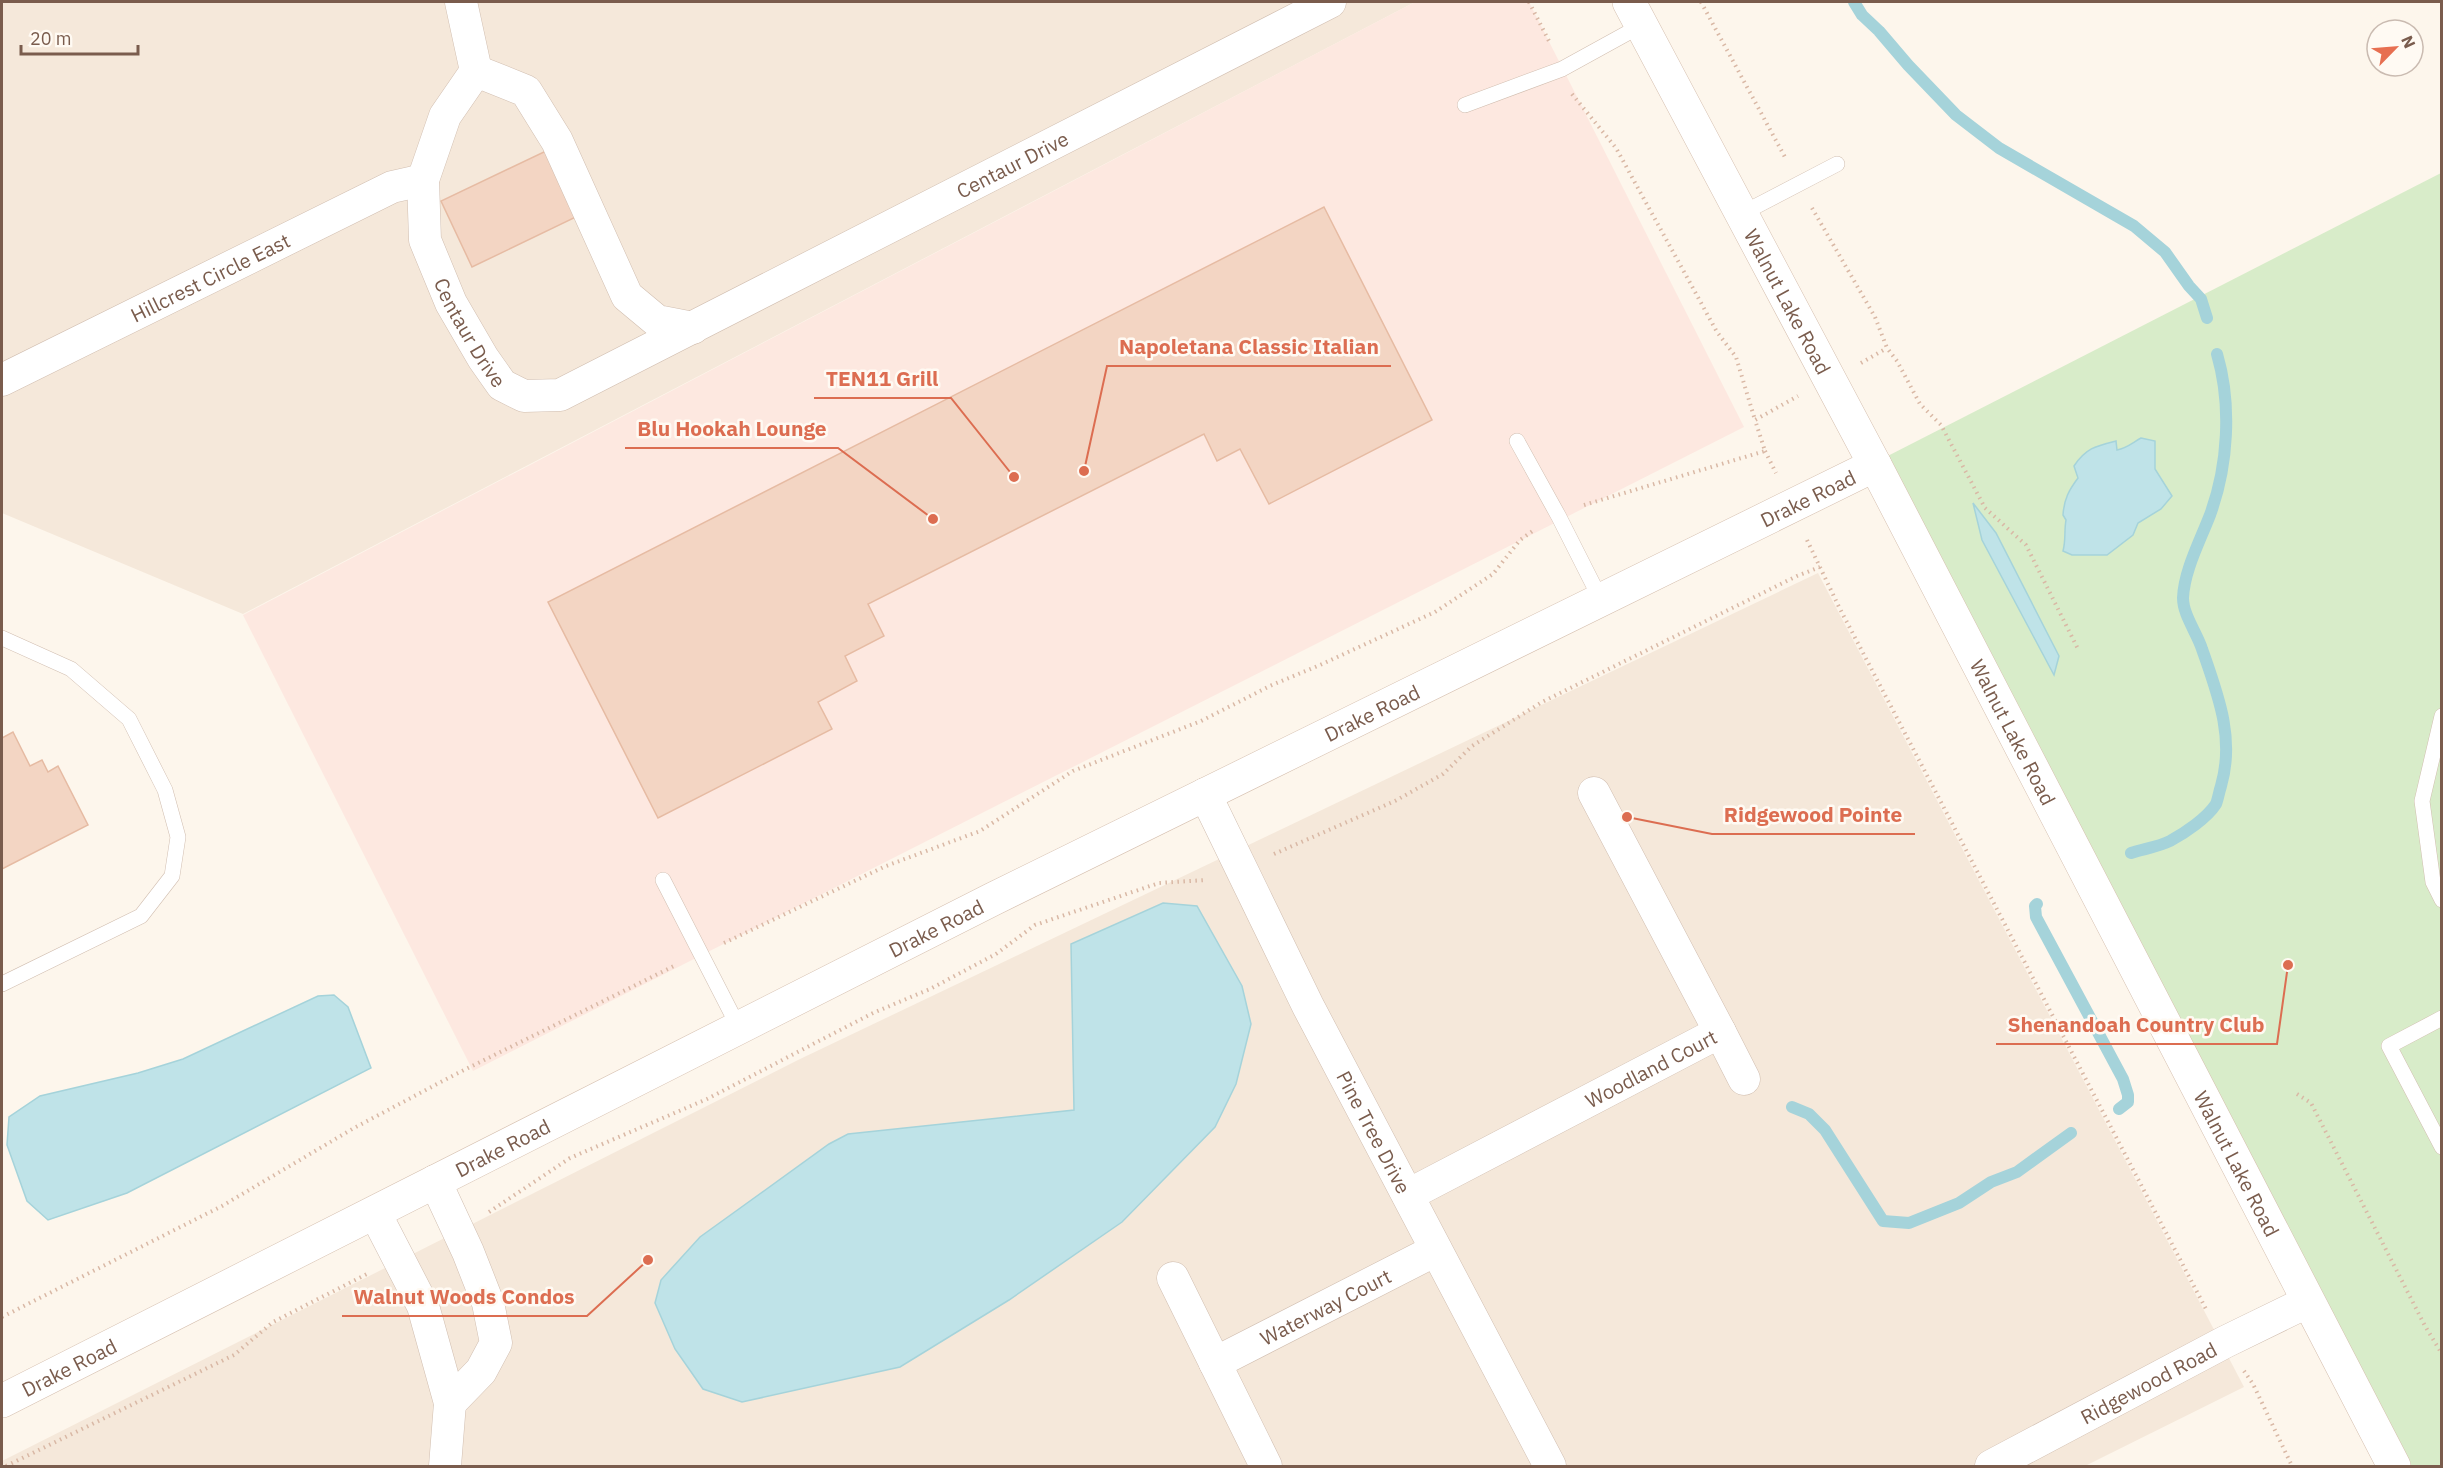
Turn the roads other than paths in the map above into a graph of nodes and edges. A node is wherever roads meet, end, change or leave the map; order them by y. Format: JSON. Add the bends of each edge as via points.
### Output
{"nodes":[{"id":1,"x":460,"y":2,"type":"edge"},
{"id":2,"x":1330,"y":2,"type":"edge"},
{"id":3,"x":1635,"y":13,"type":"edge"},
{"id":4,"x":477,"y":71,"type":"junction"},
{"id":5,"x":1465,"y":105,"type":"dead end"},
{"id":6,"x":1837,"y":164,"type":"dead end"},
{"id":7,"x":423,"y":180,"type":"junction"},
{"id":8,"x":1741,"y":214,"type":"junction"},
{"id":9,"x":693,"y":328,"type":"junction"},
{"id":10,"x":2,"y":380,"type":"edge"},
{"id":11,"x":1517,"y":441,"type":"dead end"},
{"id":12,"x":1875,"y":465,"type":"junction"},
{"id":13,"x":1600,"y":600,"type":"junction"},
{"id":14,"x":2,"y":638,"type":"edge"},
{"id":15,"x":2442,"y":716,"type":"edge"},
{"id":16,"x":1594,"y":793,"type":"dead end"},
{"id":17,"x":1205,"y":794,"type":"junction"},
{"id":18,"x":663,"y":880,"type":"dead end"},
{"id":19,"x":2442,"y":900,"type":"edge"},
{"id":20,"x":2,"y":984,"type":"edge"},
{"id":21,"x":2442,"y":1018,"type":"edge"},
{"id":22,"x":739,"y":1028,"type":"junction"},
{"id":23,"x":1720,"y":1032,"type":"junction"},
{"id":24,"x":1744,"y":1079,"type":"dead end"},
{"id":25,"x":2442,"y":1147,"type":"edge"},
{"id":26,"x":435,"y":1181,"type":"junction"},
{"id":27,"x":1408,"y":1195,"type":"junction"},
{"id":28,"x":375,"y":1213,"type":"junction"},
{"id":29,"x":1436,"y":1250,"type":"junction"},
{"id":30,"x":1173,"y":1278,"type":"dead end"},
{"id":31,"x":2307,"y":1302,"type":"junction"},
{"id":32,"x":1215,"y":1363,"type":"junction"},
{"id":33,"x":2,"y":1401,"type":"edge"},
{"id":34,"x":450,"y":1403,"type":"junction"},
{"id":35,"x":445,"y":1467,"type":"edge"},
{"id":36,"x":1266,"y":1467,"type":"edge"},
{"id":37,"x":1550,"y":1467,"type":"edge"},
{"id":38,"x":1991,"y":1467,"type":"edge"},
{"id":39,"x":2394,"y":1467,"type":"edge"}],
"edges":[{"from":1,"to":4,"type":"street"},
{"from":2,"to":9,"type":"street","name":"Centaur Drive"},
{"from":3,"to":5,"type":"lane","via":[[1562,69]]},
{"from":3,"to":8,"type":"street","name":"Walnut Lake Road"},
{"from":4,"to":7,"type":"street","via":[[445,116]]},
{"from":4,"to":9,"type":"street","via":[[526,91],[557,141],[627,296],[657,321]]},
{"from":6,"to":8,"type":"lane"},
{"from":7,"to":9,"type":"street","name":"Centaur Drive","via":[[425,240],[451,303],[502,385],[524,396],[560,395]]},
{"from":7,"to":10,"type":"street","name":"Hillcrest Circle East","via":[[392,188]]},
{"from":8,"to":12,"type":"street","name":"Walnut Lake Road"},
{"from":11,"to":13,"type":"lane"},
{"from":12,"to":13,"type":"street","name":"Drake Road"},
{"from":12,"to":31,"type":"street","name":"Walnut Lake Road"},
{"from":13,"to":17,"type":"street","name":"Drake Road"},
{"from":14,"to":20,"type":"lane","via":[[71,669],[129,719],[165,790],[178,837],[172,876],[141,916]]},
{"from":15,"to":19,"type":"lane","via":[[2422,801],[2433,882]]},
{"from":16,"to":23,"type":"street","name":"Woodland Court"},
{"from":17,"to":22,"type":"street","name":"Drake Road"},
{"from":17,"to":27,"type":"street","name":"Pine Tree Drive","via":[[1308,1006]]},
{"from":18,"to":22,"type":"lane"},
{"from":21,"to":25,"type":"lane","via":[[2390,1046]]},
{"from":22,"to":26,"type":"street","name":"Drake Road"},
{"from":23,"to":24,"type":"street"},
{"from":23,"to":27,"type":"street","name":"Woodland Court"},
{"from":26,"to":28,"type":"street","name":"Drake Road"},
{"from":26,"to":34,"type":"street","via":[[488,1303],[496,1343],[481,1371]]},
{"from":27,"to":29,"type":"street","name":"Pine Tree Drive"},
{"from":28,"to":33,"type":"street","name":"Drake Road"},
{"from":28,"to":34,"type":"street","via":[[423,1306]]},
{"from":29,"to":32,"type":"street","name":"Waterway Court"},
{"from":29,"to":37,"type":"street","name":"Pine Tree Drive"},
{"from":30,"to":32,"type":"street"},
{"from":31,"to":38,"type":"street","name":"Ridgewood Road"},
{"from":31,"to":39,"type":"street","name":"Walnut Lake Road"},
{"from":32,"to":36,"type":"street"},
{"from":34,"to":35,"type":"street"}]}
